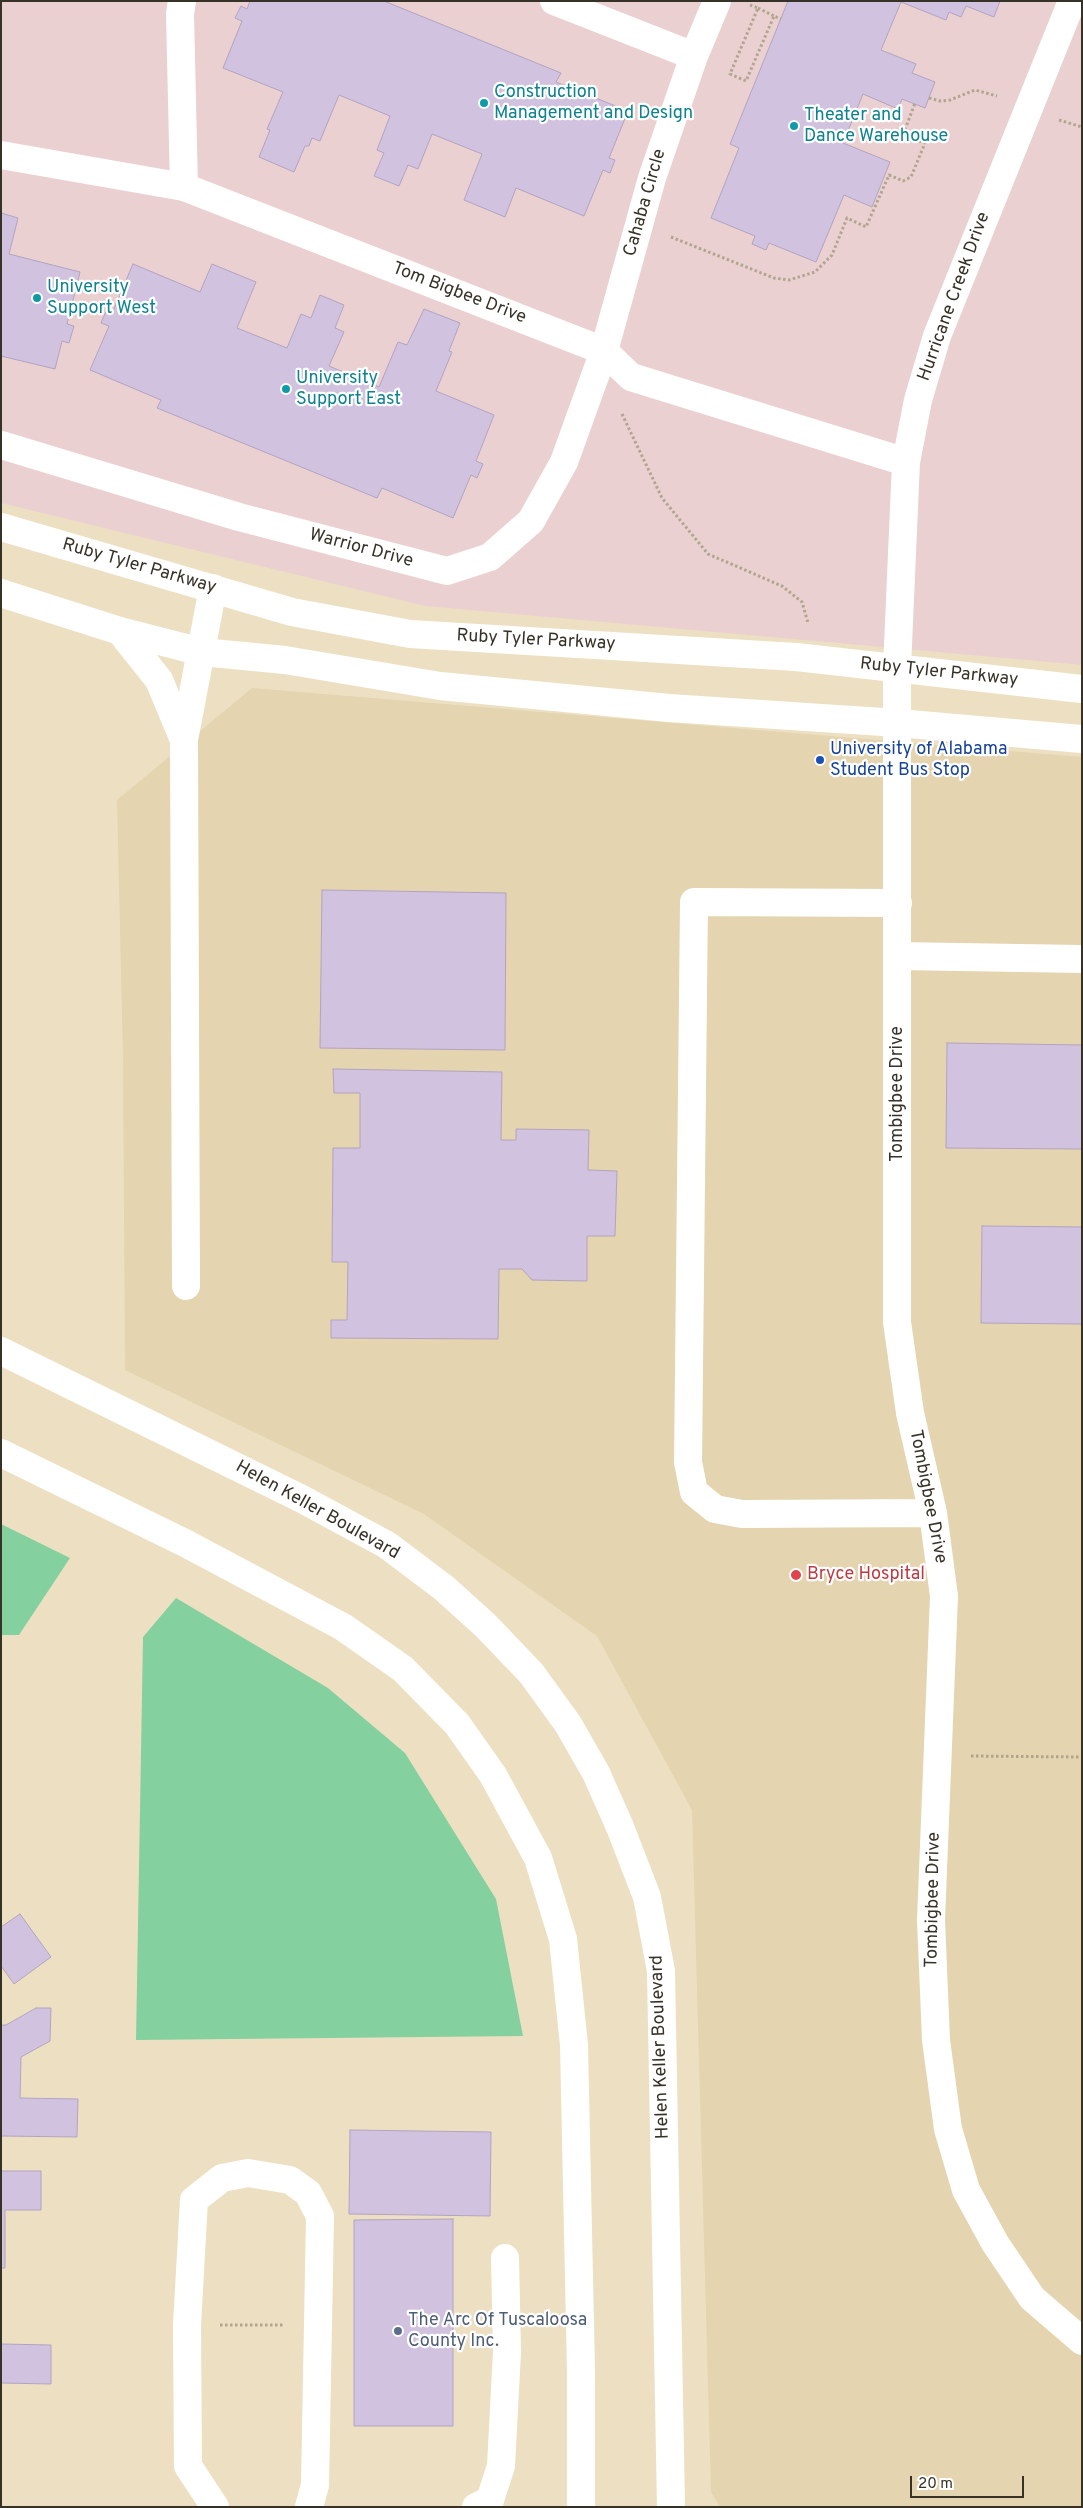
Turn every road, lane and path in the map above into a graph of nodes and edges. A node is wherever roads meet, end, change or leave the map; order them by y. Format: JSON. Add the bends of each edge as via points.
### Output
{"nodes":[{"id":1,"x":182,"y":1,"type":"edge"},
{"id":2,"x":554,"y":1,"type":"edge"},
{"id":3,"x":717,"y":1,"type":"edge"},
{"id":4,"x":1072,"y":1,"type":"edge"},
{"id":5,"x":745,"y":2,"type":"edge"},
{"id":6,"x":758,"y":8,"type":"junction"},
{"id":7,"x":774,"y":16,"type":"junction"},
{"id":8,"x":781,"y":19,"type":"dead end"},
{"id":9,"x":694,"y":56,"type":"junction"},
{"id":10,"x":1001,"y":97,"type":"dead end"},
{"id":11,"x":929,"y":98,"type":"dead end"},
{"id":12,"x":915,"y":103,"type":"dead end"},
{"id":13,"x":1056,"y":119,"type":"dead end"},
{"id":14,"x":1082,"y":127,"type":"edge"},
{"id":15,"x":1,"y":154,"type":"edge"},
{"id":16,"x":184,"y":187,"type":"junction"},
{"id":17,"x":663,"y":234,"type":"dead end"},
{"id":18,"x":604,"y":351,"type":"junction"},
{"id":19,"x":622,"y":414,"type":"dead end"},
{"id":20,"x":1,"y":445,"type":"edge"},
{"id":21,"x":906,"y":462,"type":"junction"},
{"id":22,"x":1,"y":527,"type":"edge"},
{"id":23,"x":213,"y":588,"type":"junction"},
{"id":24,"x":1,"y":594,"type":"edge"},
{"id":25,"x":808,"y":625,"type":"dead end"},
{"id":26,"x":120,"y":631,"type":"junction"},
{"id":27,"x":202,"y":652,"type":"junction"},
{"id":28,"x":898,"y":668,"type":"junction"},
{"id":29,"x":1082,"y":689,"type":"edge"},
{"id":30,"x":898,"y":723,"type":"junction"},
{"id":31,"x":1082,"y":739,"type":"edge"},
{"id":32,"x":184,"y":740,"type":"junction"},
{"id":33,"x":898,"y":902,"type":"junction"},
{"id":34,"x":898,"y":956,"type":"junction"},
{"id":35,"x":1082,"y":959,"type":"edge"},
{"id":36,"x":186,"y":1286,"type":"dead end"},
{"id":37,"x":1,"y":1351,"type":"edge"},
{"id":38,"x":1,"y":1453,"type":"edge"},
{"id":39,"x":933,"y":1513,"type":"junction"},
{"id":40,"x":938,"y":1755,"type":"junction"},
{"id":41,"x":1082,"y":1757,"type":"edge"},
{"id":42,"x":505,"y":2258,"type":"dead end"},
{"id":43,"x":187,"y":2324,"type":"junction"},
{"id":44,"x":318,"y":2326,"type":"junction"},
{"id":45,"x":1082,"y":2341,"type":"edge"},
{"id":46,"x":214,"y":2507,"type":"edge"},
{"id":47,"x":309,"y":2507,"type":"edge"},
{"id":48,"x":476,"y":2507,"type":"edge"},
{"id":49,"x":581,"y":2507,"type":"edge"},
{"id":50,"x":671,"y":2507,"type":"edge"}],
"edges":[{"from":1,"to":16,"type":"street"},
{"from":2,"to":9,"type":"street"},
{"from":3,"to":9,"type":"street","name":"Cahaba Circle"},
{"from":4,"to":21,"type":"street","name":"Hurricane Creek Drive","via":[[937,336],[918,400]]},
{"from":5,"to":6,"type":"path"},
{"from":6,"to":7,"type":"path"},
{"from":6,"to":7,"type":"path","via":[[730,74],[746,81]]},
{"from":7,"to":8,"type":"path"},
{"from":9,"to":18,"type":"street","name":"Cahaba Circle","via":[[652,178]]},
{"from":10,"to":11,"type":"path","via":[[975,90],[950,100]]},
{"from":12,"to":17,"type":"path","via":[[902,135],[925,142],[911,177],[903,181],[888,175],[866,227],[848,218],[832,255],[815,272],[788,280],[774,278]]},
{"from":13,"to":14,"type":"path"},
{"from":15,"to":16,"type":"street","name":"Tom Bigbee Drive"},
{"from":16,"to":18,"type":"street","name":"Tom Bigbee Drive"},
{"from":18,"to":20,"type":"street","name":"Warrior Drive","via":[[564,462],[531,521],[490,557],[447,571],[239,517]]},
{"from":18,"to":21,"type":"street","name":"Tom Bigbee Drive","via":[[631,377]]},
{"from":19,"to":25,"type":"path","via":[[662,498],[708,554],[782,586],[802,602]]},
{"from":21,"to":28,"type":"street","name":"Hurricane Creek Drive"},
{"from":22,"to":23,"type":"street","name":"Ruby Tyler Parkway"},
{"from":23,"to":27,"type":"street"},
{"from":23,"to":28,"type":"street","name":"Ruby Tyler Parkway","via":[[292,612],[410,634],[796,657]]},
{"from":24,"to":26,"type":"street"},
{"from":26,"to":27,"type":"street"},
{"from":26,"to":32,"type":"street","via":[[159,680]]},
{"from":27,"to":30,"type":"street","via":[[285,660],[440,686],[669,708]]},
{"from":27,"to":32,"type":"street"},
{"from":28,"to":29,"type":"street","name":"Ruby Tyler Parkway"},
{"from":28,"to":30,"type":"street","name":"Tombigbee Drive"},
{"from":30,"to":31,"type":"street"},
{"from":30,"to":33,"type":"street","name":"Tombigbee Drive"},
{"from":32,"to":36,"type":"street"},
{"from":33,"to":34,"type":"street","name":"Tombigbee Drive"},
{"from":33,"to":39,"type":"street","via":[[694,902],[688,1462],[694,1492],[715,1509],[742,1514]]},
{"from":34,"to":35,"type":"street"},
{"from":34,"to":39,"type":"street","name":"Tombigbee Drive","via":[[897,1322],[910,1413]]},
{"from":37,"to":50,"type":"street","name":"Helen Keller Boulevard","via":[[302,1499],[387,1546],[444,1588],[531,1673],[568,1724],[596,1772],[644,1888],[661,1971]]},
{"from":38,"to":49,"type":"street","via":[[185,1543],[343,1627],[409,1676],[457,1724],[494,1775],[538,1858],[563,1939],[574,2045]]},
{"from":39,"to":40,"type":"street","name":"Tombigbee Drive","via":[[944,1596]]},
{"from":40,"to":41,"type":"path"},
{"from":40,"to":45,"type":"street","name":"Tombigbee Drive","via":[[931,1920],[936,2040],[948,2129],[966,2190],[995,2243],[1032,2298]]},
{"from":42,"to":48,"type":"street","via":[[507,2352],[501,2466],[490,2500]]},
{"from":43,"to":44,"type":"path"},
{"from":43,"to":44,"type":"street","via":[[194,2200],[222,2178],[248,2173],[290,2180],[308,2194],[320,2216]]},
{"from":43,"to":46,"type":"street","via":[[188,2466]]},
{"from":44,"to":47,"type":"street","via":[[314,2484]]}]}
